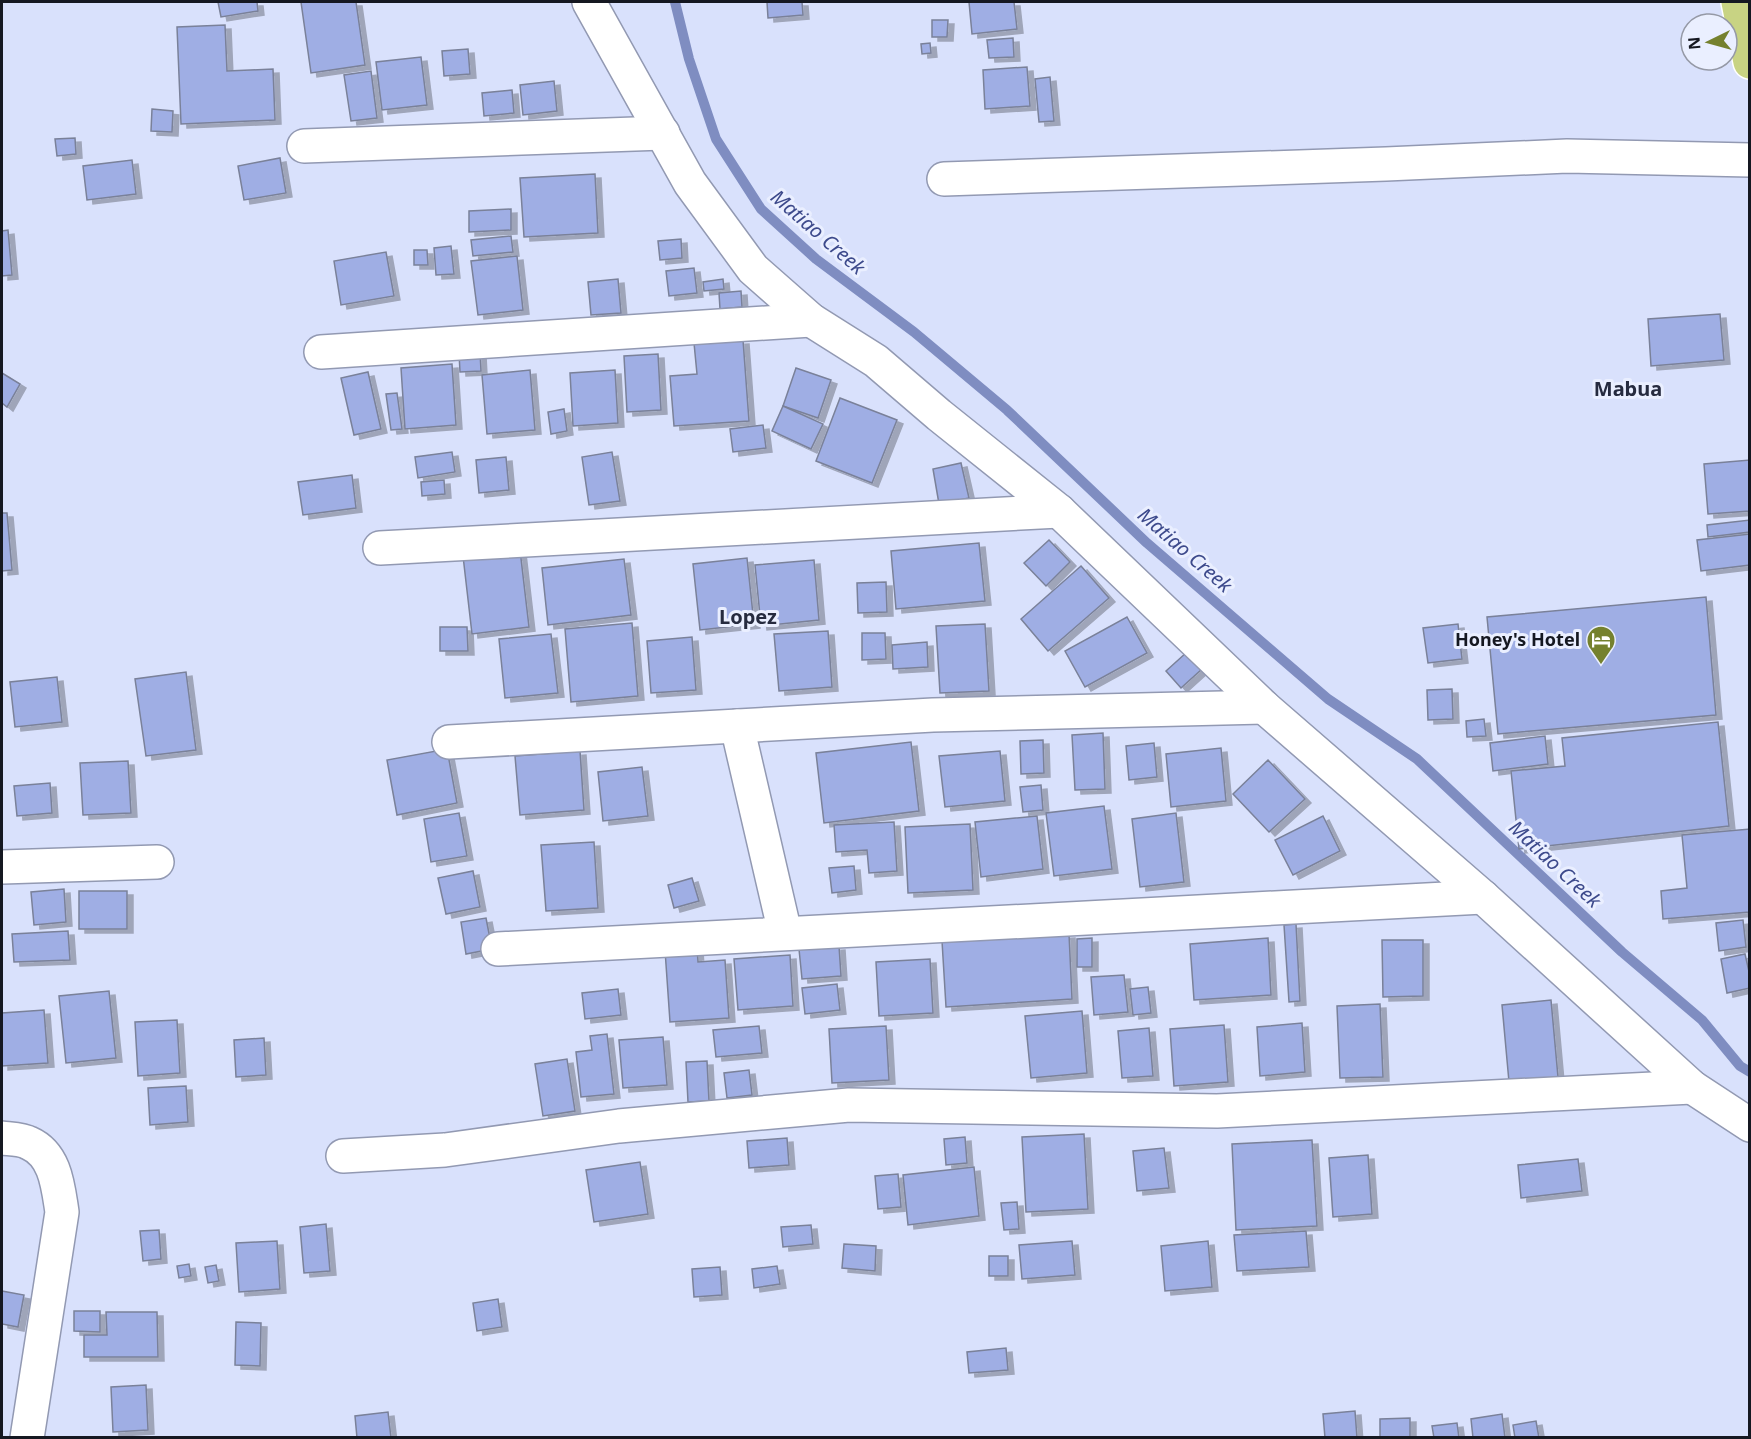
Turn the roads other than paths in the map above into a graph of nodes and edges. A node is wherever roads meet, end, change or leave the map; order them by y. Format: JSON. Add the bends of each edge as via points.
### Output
{"nodes":[{"id":1,"x":589,"y":2,"type":"edge"},
{"id":2,"x":1738,"y":2,"type":"edge"},
{"id":3,"x":1749,"y":62,"type":"edge"},
{"id":4,"x":663,"y":132,"type":"junction"},
{"id":5,"x":304,"y":146,"type":"dead end"},
{"id":6,"x":1749,"y":160,"type":"edge"},
{"id":7,"x":944,"y":179,"type":"dead end"},
{"id":8,"x":811,"y":320,"type":"junction"},
{"id":9,"x":321,"y":352,"type":"dead end"},
{"id":10,"x":1059,"y":511,"type":"junction"},
{"id":11,"x":381,"y":548,"type":"dead end"},
{"id":12,"x":1264,"y":707,"type":"junction"},
{"id":13,"x":736,"y":726,"type":"junction"},
{"id":14,"x":449,"y":742,"type":"dead end"},
{"id":15,"x":157,"y":862,"type":"dead end"},
{"id":16,"x":2,"y":867,"type":"edge"},
{"id":17,"x":1483,"y":897,"type":"junction"},
{"id":18,"x":785,"y":933,"type":"junction"},
{"id":19,"x":498,"y":949,"type":"dead end"},
{"id":20,"x":1692,"y":1087,"type":"junction"},
{"id":21,"x":1749,"y":1125,"type":"edge"},
{"id":22,"x":2,"y":1138,"type":"edge"},
{"id":23,"x":343,"y":1156,"type":"dead end"},
{"id":24,"x":27,"y":1437,"type":"edge"}],
"edges":[{"from":1,"to":4,"type":"street"},
{"from":2,"to":3,"type":"main road"},
{"from":4,"to":5,"type":"street"},
{"from":4,"to":8,"type":"street","via":[[690,183],[753,269]]},
{"from":6,"to":7,"type":"street","via":[[1567,156]]},
{"from":8,"to":9,"type":"street"},
{"from":8,"to":10,"type":"street","via":[[876,361]]},
{"from":10,"to":11,"type":"street"},
{"from":10,"to":12,"type":"street"},
{"from":12,"to":13,"type":"street","via":[[933,715]]},
{"from":12,"to":17,"type":"street"},
{"from":13,"to":14,"type":"street"},
{"from":13,"to":18,"type":"street"},
{"from":15,"to":16,"type":"street"},
{"from":17,"to":18,"type":"street"},
{"from":17,"to":20,"type":"street"},
{"from":18,"to":19,"type":"street"},
{"from":20,"to":21,"type":"street"},
{"from":20,"to":23,"type":"street","via":[[1217,1111],[849,1105],[619,1126],[445,1150]]},
{"from":22,"to":24,"type":"street","via":[[29,1142],[46,1156],[56,1177],[62,1212]]}]}
